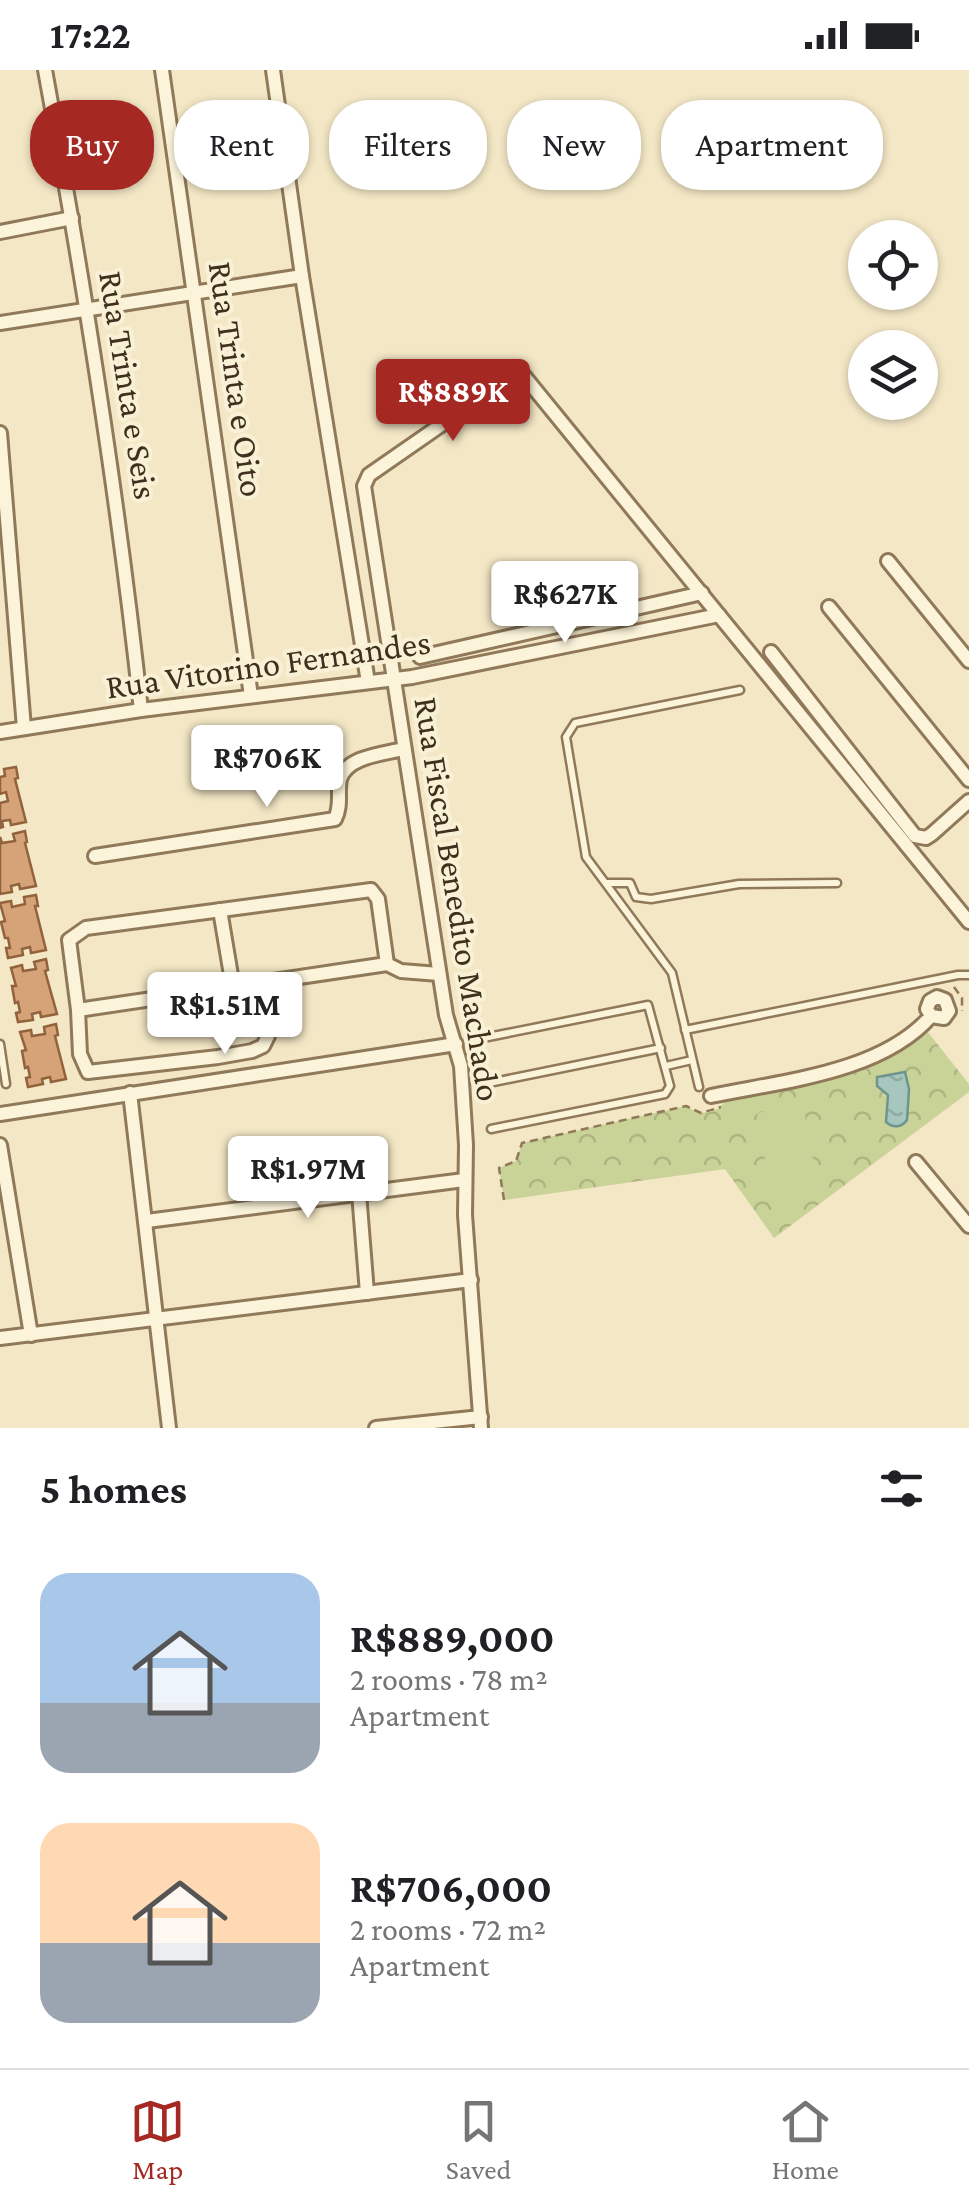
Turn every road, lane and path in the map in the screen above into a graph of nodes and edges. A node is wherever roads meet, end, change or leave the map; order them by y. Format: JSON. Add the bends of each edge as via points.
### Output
{"nodes":[{"id":1,"x":45,"y":70,"type":"edge"},
{"id":2,"x":162,"y":70,"type":"edge"},
{"id":3,"x":273,"y":70,"type":"edge"},
{"id":4,"x":72,"y":218,"type":"junction"},
{"id":5,"x":0,"y":232,"type":"edge"},
{"id":6,"x":302,"y":276,"type":"junction"},
{"id":7,"x":195,"y":292,"type":"junction"},
{"id":8,"x":87,"y":309,"type":"junction"},
{"id":9,"x":0,"y":323,"type":"edge"},
{"id":10,"x":0,"y":433,"type":"edge"},
{"id":11,"x":888,"y":561,"type":"dead end"},
{"id":12,"x":702,"y":594,"type":"junction"},
{"id":13,"x":829,"y":607,"type":"dead end"},
{"id":14,"x":720,"y":615,"type":"junction"},
{"id":15,"x":771,"y":652,"type":"dead end"},
{"id":16,"x":420,"y":657,"type":"dead end"},
{"id":17,"x":969,"y":661,"type":"edge"},
{"id":18,"x":392,"y":679,"type":"junction"},
{"id":19,"x":368,"y":682,"type":"junction"},
{"id":20,"x":740,"y":690,"type":"dead end"},
{"id":21,"x":251,"y":696,"type":"junction"},
{"id":22,"x":141,"y":710,"type":"junction"},
{"id":23,"x":24,"y":728,"type":"junction"},
{"id":24,"x":0,"y":732,"type":"edge"},
{"id":25,"x":404,"y":750,"type":"junction"},
{"id":26,"x":969,"y":780,"type":"edge"},
{"id":27,"x":969,"y":802,"type":"edge"},
{"id":28,"x":95,"y":856,"type":"dead end"},
{"id":29,"x":604,"y":884,"type":"junction"},
{"id":30,"x":837,"y":884,"type":"dead end"},
{"id":31,"x":220,"y":910,"type":"junction"},
{"id":32,"x":969,"y":922,"type":"edge"},
{"id":33,"x":387,"y":964,"type":"junction"},
{"id":34,"x":439,"y":974,"type":"junction"},
{"id":35,"x":969,"y":975,"type":"edge"},
{"id":36,"x":262,"y":982,"type":"junction"},
{"id":37,"x":233,"y":987,"type":"junction"},
{"id":38,"x":78,"y":1010,"type":"junction"},
{"id":39,"x":931,"y":1016,"type":"dead end"},
{"id":40,"x":685,"y":1030,"type":"junction"},
{"id":41,"x":473,"y":1040,"type":"dead end"},
{"id":42,"x":0,"y":1044,"type":"edge"},
{"id":43,"x":456,"y":1044,"type":"junction"},
{"id":44,"x":661,"y":1048,"type":"junction"},
{"id":45,"x":692,"y":1060,"type":"junction"},
{"id":46,"x":666,"y":1066,"type":"junction"},
{"id":47,"x":6,"y":1084,"type":"dead end"},
{"id":48,"x":479,"y":1085,"type":"dead end"},
{"id":49,"x":699,"y":1087,"type":"dead end"},
{"id":50,"x":130,"y":1093,"type":"junction"},
{"id":51,"x":711,"y":1096,"type":"dead end"},
{"id":52,"x":724,"y":1105,"type":"dead end"},
{"id":53,"x":0,"y":1114,"type":"edge"},
{"id":54,"x":492,"y":1129,"type":"dead end"},
{"id":55,"x":0,"y":1146,"type":"edge"},
{"id":56,"x":916,"y":1162,"type":"dead end"},
{"id":57,"x":464,"y":1180,"type":"junction"},
{"id":58,"x":359,"y":1193,"type":"junction"},
{"id":59,"x":504,"y":1200,"type":"dead end"},
{"id":60,"x":147,"y":1221,"type":"junction"},
{"id":61,"x":969,"y":1226,"type":"edge"},
{"id":62,"x":471,"y":1280,"type":"junction"},
{"id":63,"x":367,"y":1293,"type":"junction"},
{"id":64,"x":157,"y":1319,"type":"junction"},
{"id":65,"x":31,"y":1334,"type":"junction"},
{"id":66,"x":0,"y":1338,"type":"edge"},
{"id":67,"x":481,"y":1422,"type":"edge"},
{"id":68,"x":169,"y":1428,"type":"edge"},
{"id":69,"x":376,"y":1428,"type":"edge"}],
"edges":[{"from":1,"to":4,"type":"street","name":"Rua Trinta e Seis"},
{"from":2,"to":7,"type":"street","name":"Rua Trinta e Oito"},
{"from":3,"to":6,"type":"street"},
{"from":4,"to":5,"type":"street"},
{"from":4,"to":8,"type":"street","name":"Rua Trinta e Seis"},
{"from":6,"to":7,"type":"street"},
{"from":6,"to":19,"type":"street"},
{"from":7,"to":8,"type":"street"},
{"from":7,"to":21,"type":"street","name":"Rua Trinta e Oito"},
{"from":8,"to":9,"type":"street"},
{"from":8,"to":22,"type":"street","name":"Rua Trinta e Seis"},
{"from":10,"to":23,"type":"street"},
{"from":11,"to":17,"type":"street"},
{"from":12,"to":14,"type":"street"},
{"from":12,"to":16,"type":"street"},
{"from":12,"to":18,"type":"street","name":"Rua Fiscal Benedito Machado","via":[[518,374],[365,480]]},
{"from":13,"to":26,"type":"street"},
{"from":14,"to":18,"type":"street","name":"Rua Vitorino Fernandes"},
{"from":14,"to":32,"type":"street"},
{"from":15,"to":27,"type":"street","via":[[915,836],[926,838]]},
{"from":18,"to":19,"type":"street","name":"Rua Vitorino Fernandes"},
{"from":18,"to":25,"type":"street","name":"Rua Fiscal Benedito Machado"},
{"from":19,"to":21,"type":"street","name":"Rua Vitorino Fernandes"},
{"from":20,"to":29,"type":"lane","via":[[574,723],[568,730],[586,856]]},
{"from":21,"to":22,"type":"street","name":"Rua Vitorino Fernandes"},
{"from":22,"to":23,"type":"street","name":"Rua Vitorino Fernandes"},
{"from":23,"to":24,"type":"street","name":"Rua Vitorino Fernandes"},
{"from":25,"to":28,"type":"street","via":[[346,768],[335,819]]},
{"from":25,"to":34,"type":"street","name":"Rua Fiscal Benedito Machado"},
{"from":29,"to":30,"type":"lane","via":[[630,883],[636,896],[652,900],[712,886]]},
{"from":29,"to":40,"type":"lane","via":[[672,973]]},
{"from":31,"to":33,"type":"street","via":[[371,890]]},
{"from":31,"to":37,"type":"street"},
{"from":31,"to":38,"type":"street","via":[[76,933],[69,940]]},
{"from":33,"to":34,"type":"street"},
{"from":33,"to":36,"type":"street"},
{"from":34,"to":43,"type":"street","name":"Rua Fiscal Benedito Machado"},
{"from":35,"to":40,"type":"lane"},
{"from":36,"to":37,"type":"street"},
{"from":36,"to":38,"type":"street","via":[[268,1036],[252,1051],[218,1057],[88,1072],[80,1054]]},
{"from":37,"to":38,"type":"street"},
{"from":39,"to":51,"type":"street","via":[[862,1062]]},
{"from":40,"to":45,"type":"lane"},
{"from":41,"to":44,"type":"lane","via":[[648,1005]]},
{"from":42,"to":47,"type":"lane"},
{"from":43,"to":50,"type":"street"},
{"from":43,"to":57,"type":"street","name":"Rua Fiscal Benedito Machado","via":[[472,1144]]},
{"from":44,"to":46,"type":"lane"},
{"from":44,"to":48,"type":"lane"},
{"from":45,"to":46,"type":"lane"},
{"from":45,"to":49,"type":"lane"},
{"from":46,"to":54,"type":"lane","via":[[665,1094]]},
{"from":50,"to":53,"type":"street"},
{"from":50,"to":60,"type":"street"},
{"from":52,"to":59,"type":"path","via":[[701,1113],[686,1106],[522,1142],[516,1161],[499,1168]]},
{"from":55,"to":65,"type":"street"},
{"from":56,"to":61,"type":"street"},
{"from":57,"to":58,"type":"street"},
{"from":57,"to":62,"type":"street","name":"Rua Fiscal Benedito Machado"},
{"from":58,"to":60,"type":"street"},
{"from":58,"to":63,"type":"street"},
{"from":60,"to":64,"type":"street"},
{"from":62,"to":63,"type":"street"},
{"from":62,"to":67,"type":"street","name":"Rua Fiscal Benedito Machado"},
{"from":63,"to":64,"type":"street"},
{"from":64,"to":65,"type":"street"},
{"from":64,"to":68,"type":"street"},
{"from":65,"to":66,"type":"street"},
{"from":67,"to":69,"type":"street"}]}
